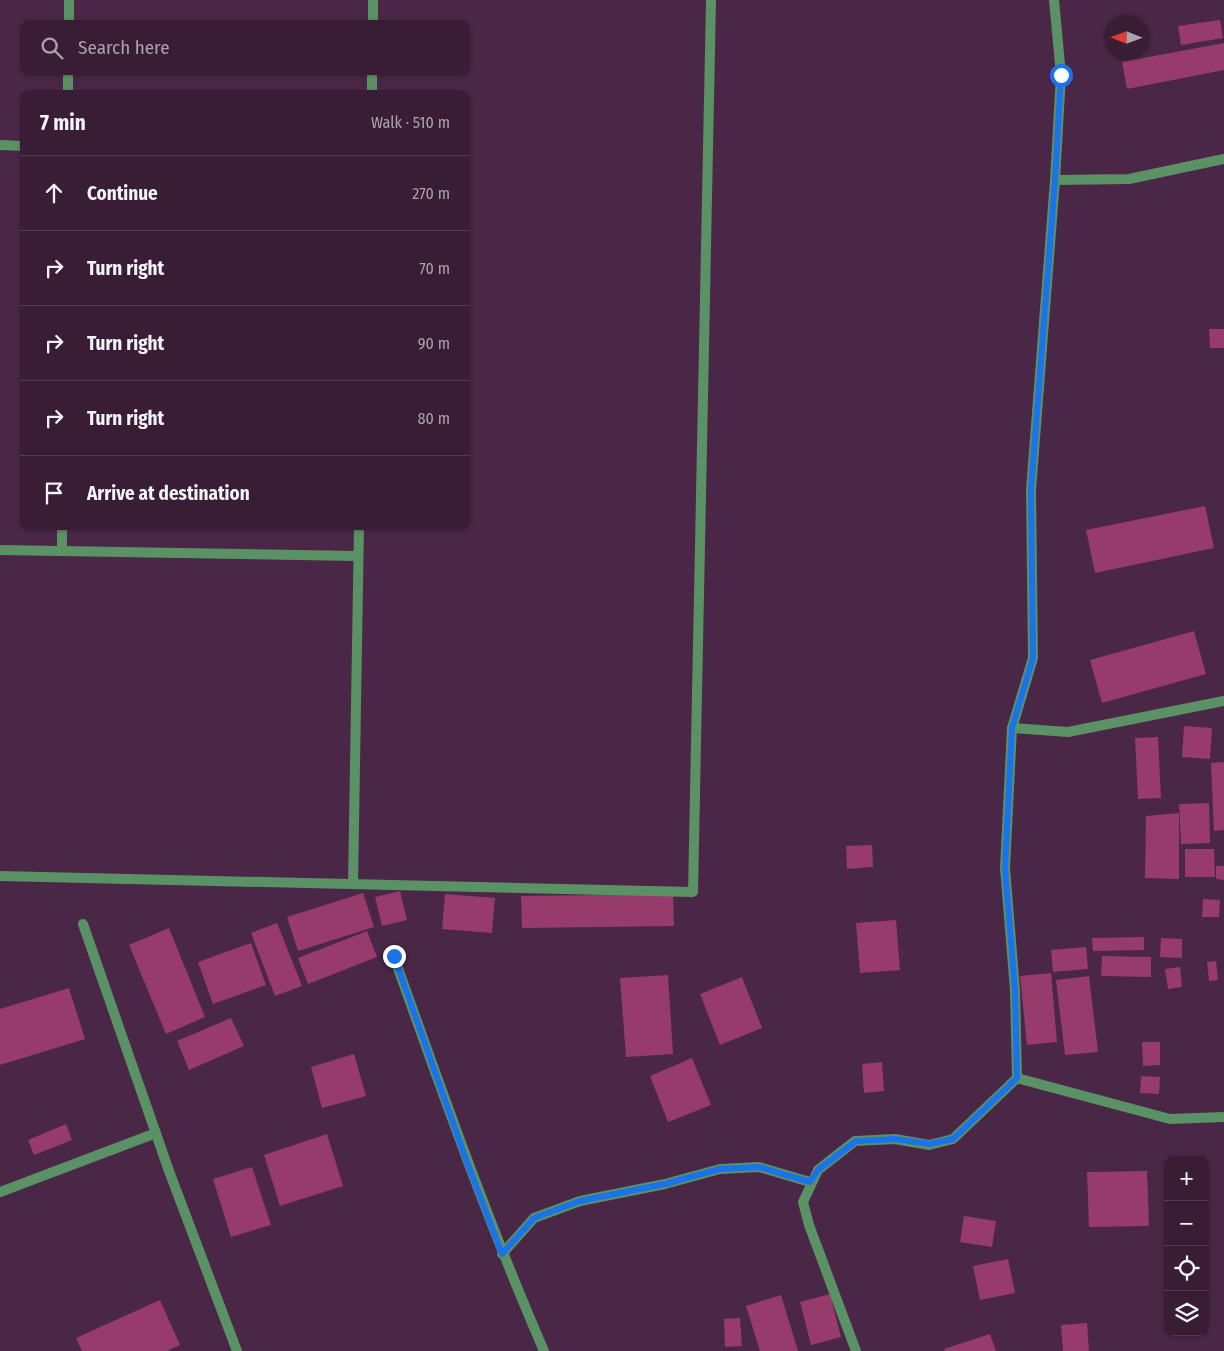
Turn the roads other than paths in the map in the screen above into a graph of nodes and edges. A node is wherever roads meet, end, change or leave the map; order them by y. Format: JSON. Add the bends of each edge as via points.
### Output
{"nodes":[{"id":1,"x":69,"y":0,"type":"edge"},
{"id":2,"x":373,"y":0,"type":"edge"},
{"id":3,"x":711,"y":0,"type":"edge"},
{"id":4,"x":1054,"y":0,"type":"edge"},
{"id":5,"x":69,"y":20,"type":"edge"},
{"id":6,"x":373,"y":20,"type":"edge"},
{"id":7,"x":68,"y":75,"type":"edge"},
{"id":8,"x":372,"y":75,"type":"edge"},
{"id":9,"x":68,"y":90,"type":"edge"},
{"id":10,"x":372,"y":90,"type":"edge"},
{"id":11,"x":0,"y":145,"type":"edge"},
{"id":12,"x":20,"y":146,"type":"edge"},
{"id":13,"x":1224,"y":159,"type":"edge"},
{"id":14,"x":1055,"y":180,"type":"junction"},
{"id":15,"x":62,"y":530,"type":"edge"},
{"id":16,"x":358,"y":530,"type":"edge"},
{"id":17,"x":0,"y":550,"type":"edge"},
{"id":18,"x":62,"y":552,"type":"junction"},
{"id":19,"x":358,"y":556,"type":"junction"},
{"id":20,"x":1224,"y":701,"type":"edge"},
{"id":21,"x":1012,"y":728,"type":"junction"},
{"id":22,"x":0,"y":876,"type":"edge"},
{"id":23,"x":353,"y":884,"type":"junction"},
{"id":24,"x":83,"y":924,"type":"dead end"},
{"id":25,"x":394,"y":956,"type":"dead end"},
{"id":26,"x":1017,"y":1078,"type":"junction"},
{"id":27,"x":1224,"y":1117,"type":"edge"},
{"id":28,"x":156,"y":1133,"type":"junction"},
{"id":29,"x":810,"y":1182,"type":"junction"},
{"id":30,"x":0,"y":1192,"type":"edge"},
{"id":31,"x":502,"y":1254,"type":"junction"},
{"id":32,"x":237,"y":1351,"type":"edge"},
{"id":33,"x":544,"y":1351,"type":"edge"},
{"id":34,"x":856,"y":1351,"type":"edge"}],
"edges":[{"from":1,"to":5,"type":"street"},
{"from":2,"to":6,"type":"street"},
{"from":3,"to":23,"type":"street","via":[[693,892]]},
{"from":4,"to":14,"type":"street","via":[[1061,75]]},
{"from":7,"to":9,"type":"street"},
{"from":8,"to":10,"type":"street"},
{"from":11,"to":12,"type":"street"},
{"from":13,"to":14,"type":"street","via":[[1129,179]]},
{"from":14,"to":21,"type":"street","via":[[1031,490],[1033,658]]},
{"from":15,"to":18,"type":"street"},
{"from":16,"to":19,"type":"street"},
{"from":17,"to":18,"type":"street"},
{"from":18,"to":19,"type":"street"},
{"from":19,"to":23,"type":"street"},
{"from":20,"to":21,"type":"street","via":[[1068,732]]},
{"from":21,"to":26,"type":"street","via":[[1005,868],[1015,990]]},
{"from":22,"to":23,"type":"street"},
{"from":24,"to":28,"type":"street"},
{"from":25,"to":31,"type":"street"},
{"from":26,"to":27,"type":"street","via":[[1170,1119]]},
{"from":26,"to":29,"type":"street","via":[[953,1139],[930,1144],[895,1139],[856,1141],[818,1170]]},
{"from":28,"to":30,"type":"street"},
{"from":28,"to":32,"type":"street"},
{"from":29,"to":31,"type":"street","via":[[759,1167],[720,1169],[580,1201],[534,1218]]},
{"from":29,"to":34,"type":"street","via":[[803,1202],[809,1225]]},
{"from":31,"to":33,"type":"street"}]}
